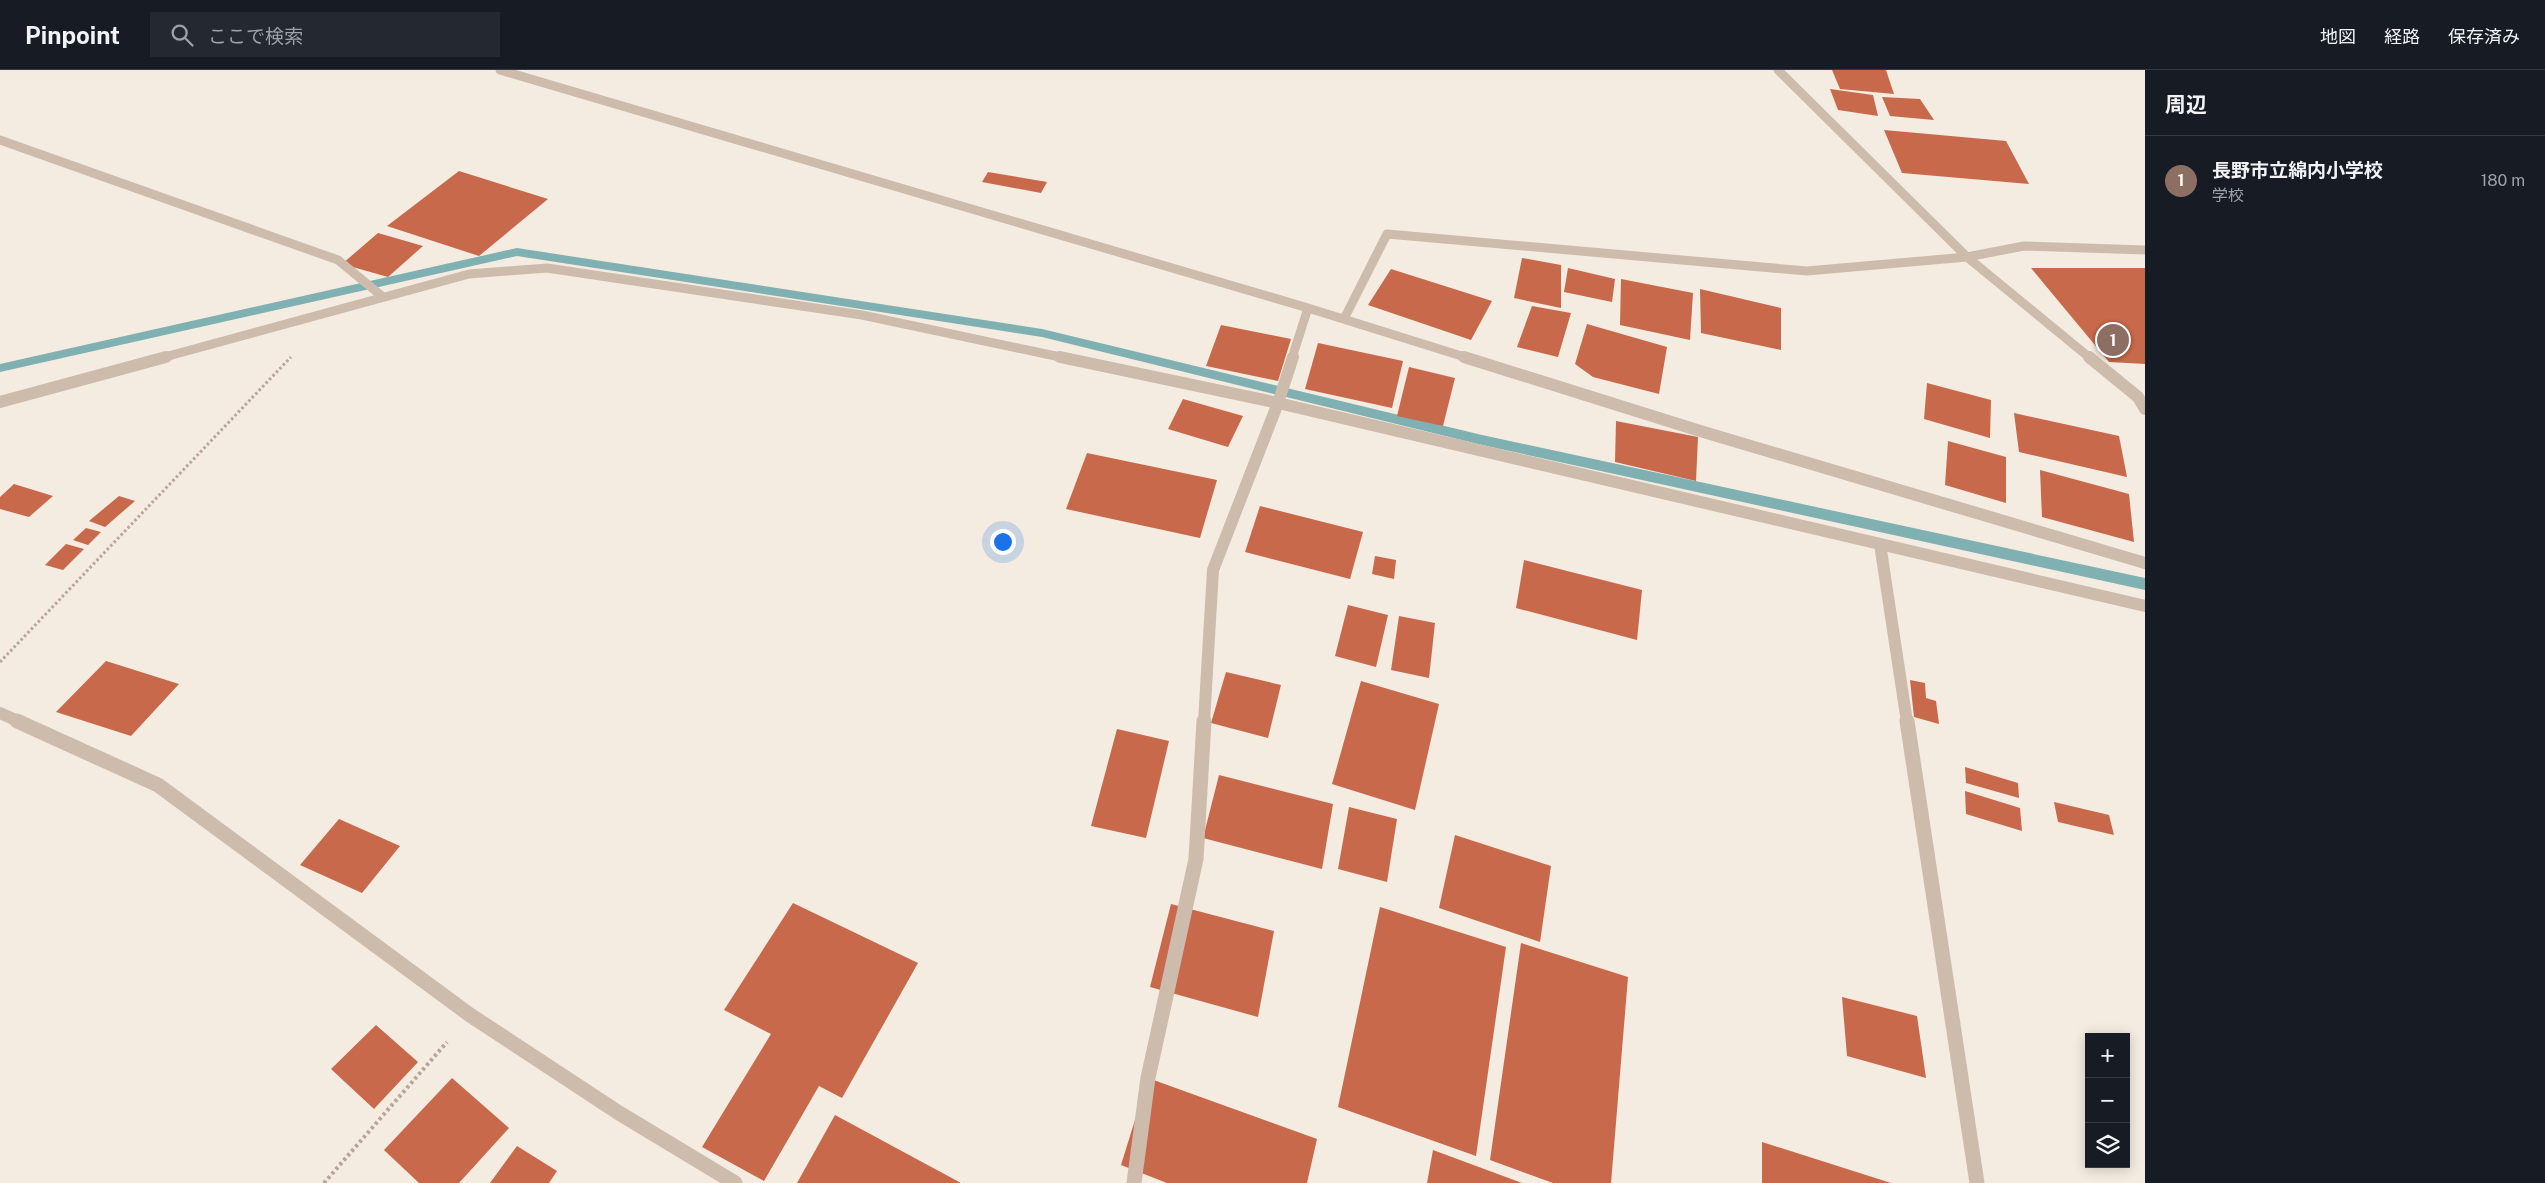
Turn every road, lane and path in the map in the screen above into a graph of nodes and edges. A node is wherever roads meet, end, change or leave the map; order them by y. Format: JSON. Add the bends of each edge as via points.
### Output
{"nodes":[{"id":1,"x":500,"y":70,"type":"edge"},
{"id":2,"x":1778,"y":70,"type":"edge"},
{"id":3,"x":0,"y":140,"type":"edge"},
{"id":4,"x":2145,"y":250,"type":"edge"},
{"id":5,"x":1967,"y":257,"type":"junction"},
{"id":6,"x":383,"y":297,"type":"junction"},
{"id":7,"x":1308,"y":308,"type":"junction"},
{"id":8,"x":1344,"y":319,"type":"junction"},
{"id":9,"x":296,"y":352,"type":"dead end"},
{"id":10,"x":0,"y":402,"type":"edge"},
{"id":11,"x":1278,"y":402,"type":"junction"},
{"id":12,"x":2145,"y":409,"type":"edge"},
{"id":13,"x":1880,"y":544,"type":"junction"},
{"id":14,"x":2145,"y":564,"type":"edge"},
{"id":15,"x":2145,"y":606,"type":"edge"},
{"id":16,"x":0,"y":662,"type":"edge"},
{"id":17,"x":0,"y":713,"type":"edge"},
{"id":18,"x":470,"y":1015,"type":"junction"},
{"id":19,"x":324,"y":1183,"type":"edge"},
{"id":20,"x":735,"y":1183,"type":"edge"},
{"id":21,"x":1134,"y":1183,"type":"edge"},
{"id":22,"x":1977,"y":1183,"type":"edge"}],
"edges":[{"from":1,"to":7,"type":"street"},
{"from":2,"to":5,"type":"street"},
{"from":3,"to":6,"type":"street","via":[[338,260]]},
{"from":4,"to":5,"type":"street","via":[[2024,246]]},
{"from":5,"to":8,"type":"street","via":[[1808,271],[1387,234]]},
{"from":5,"to":12,"type":"street","via":[[2138,397]]},
{"from":6,"to":10,"type":"street"},
{"from":6,"to":11,"type":"street","via":[[469,274],[547,268],[862,316]]},
{"from":7,"to":8,"type":"street"},
{"from":7,"to":11,"type":"street"},
{"from":8,"to":14,"type":"street","via":[[1697,430]]},
{"from":9,"to":16,"type":"path"},
{"from":11,"to":13,"type":"street"},
{"from":11,"to":21,"type":"street","via":[[1213,570],[1196,859],[1148,1078]]},
{"from":13,"to":15,"type":"street"},
{"from":13,"to":22,"type":"street"},
{"from":17,"to":18,"type":"street","via":[[158,785]]},
{"from":18,"to":19,"type":"path"},
{"from":18,"to":20,"type":"street","via":[[619,1113]]}]}
